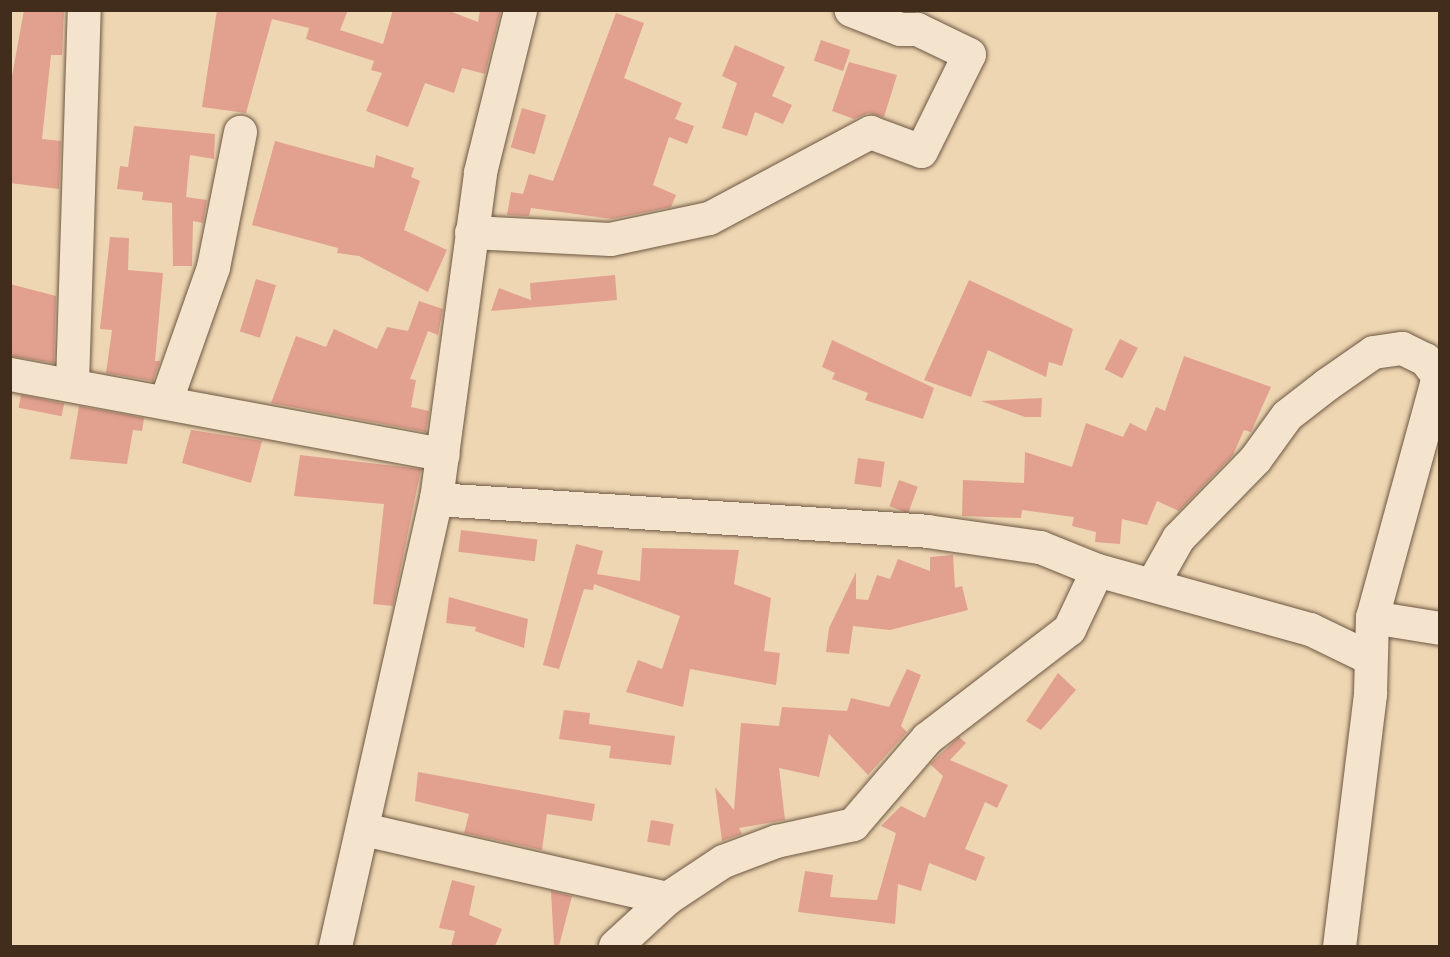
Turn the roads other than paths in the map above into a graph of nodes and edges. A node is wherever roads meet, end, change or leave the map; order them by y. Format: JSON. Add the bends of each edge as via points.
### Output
{"nodes":[{"id":1,"x":84,"y":10,"type":"edge"},
{"id":2,"x":519,"y":10,"type":"edge"},
{"id":3,"x":851,"y":10,"type":"edge"},
{"id":4,"x":240,"y":132,"type":"dead end"},
{"id":5,"x":471,"y":232,"type":"junction"},
{"id":6,"x":10,"y":374,"type":"edge"},
{"id":7,"x":72,"y":383,"type":"junction"},
{"id":8,"x":166,"y":400,"type":"junction"},
{"id":9,"x":443,"y":454,"type":"junction"},
{"id":10,"x":436,"y":499,"type":"junction"},
{"id":11,"x":1097,"y":570,"type":"junction"},
{"id":12,"x":1152,"y":584,"type":"junction"},
{"id":13,"x":1372,"y":617,"type":"junction"},
{"id":14,"x":1440,"y":628,"type":"edge"},
{"id":15,"x":1370,"y":658,"type":"junction"},
{"id":16,"x":363,"y":829,"type":"junction"},
{"id":17,"x":667,"y":898,"type":"junction"},
{"id":18,"x":335,"y":946,"type":"edge"},
{"id":19,"x":615,"y":946,"type":"edge"},
{"id":20,"x":1339,"y":946,"type":"edge"}],
"edges":[{"from":1,"to":7,"type":"street"},
{"from":2,"to":5,"type":"street"},
{"from":3,"to":5,"type":"street","via":[[900,29],[917,29],[969,54],[921,151],[870,132],[709,218],[610,238]]},
{"from":4,"to":8,"type":"street","via":[[213,267]]},
{"from":5,"to":9,"type":"street"},
{"from":6,"to":7,"type":"street"},
{"from":7,"to":8,"type":"street"},
{"from":8,"to":9,"type":"street"},
{"from":9,"to":10,"type":"street"},
{"from":10,"to":11,"type":"street","via":[[927,531],[1040,547]]},
{"from":10,"to":16,"type":"street"},
{"from":11,"to":12,"type":"street"},
{"from":11,"to":17,"type":"street","via":[[1069,629],[927,738],[853,824],[776,841],[723,861]]},
{"from":12,"to":13,"type":"street","via":[[1179,538],[1255,459],[1287,415],[1373,352],[1402,348],[1425,359],[1438,376]]},
{"from":12,"to":15,"type":"street","via":[[1311,629]]},
{"from":13,"to":14,"type":"street"},
{"from":13,"to":15,"type":"street"},
{"from":15,"to":20,"type":"street","via":[[1352,865]]},
{"from":16,"to":17,"type":"street"},
{"from":16,"to":18,"type":"street"},
{"from":17,"to":19,"type":"street"}]}
